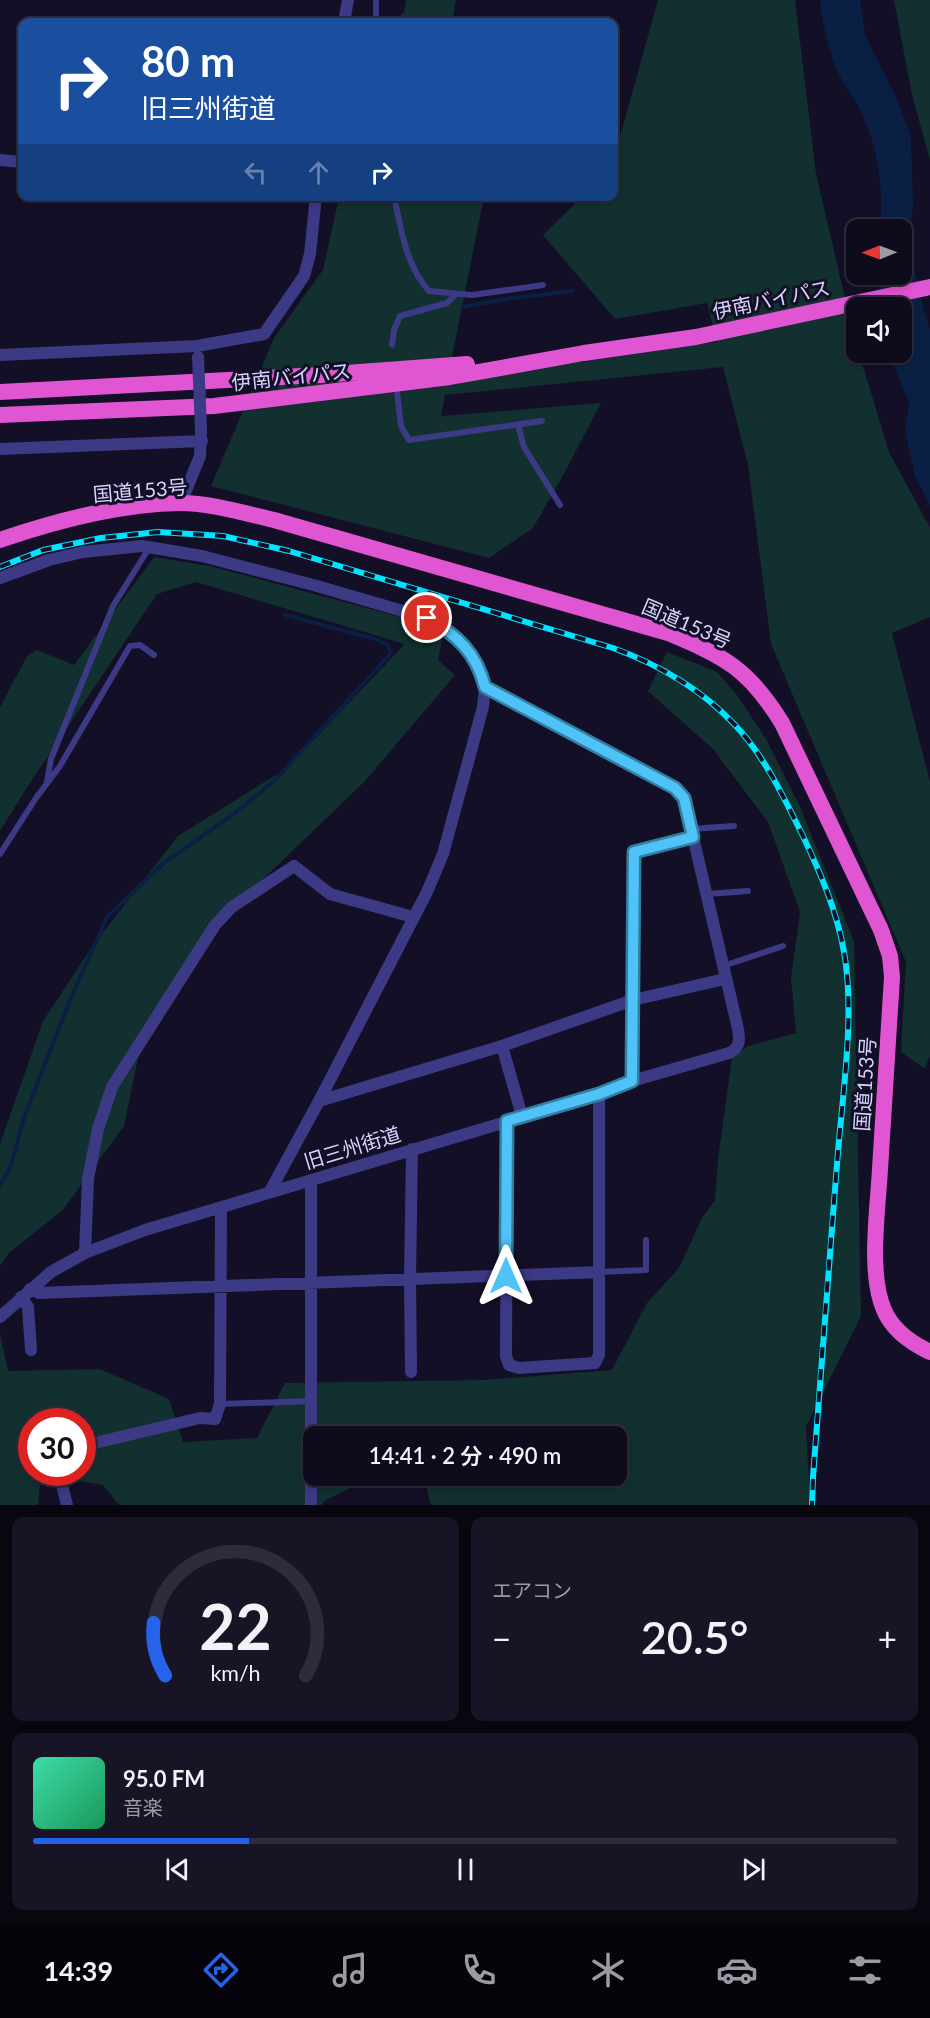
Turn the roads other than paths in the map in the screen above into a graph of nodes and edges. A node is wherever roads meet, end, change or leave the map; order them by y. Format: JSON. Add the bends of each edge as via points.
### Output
{"nodes":[{"id":1,"x":348,"y":0,"type":"edge"},
{"id":2,"x":376,"y":0,"type":"edge"},
{"id":3,"x":345,"y":18,"type":"edge"},
{"id":4,"x":376,"y":18,"type":"edge"},
{"id":5,"x":0,"y":160,"type":"edge"},
{"id":6,"x":18,"y":162,"type":"edge"},
{"id":7,"x":315,"y":201,"type":"edge"},
{"id":8,"x":395,"y":201,"type":"edge"},
{"id":9,"x":543,"y":285,"type":"dead end"},
{"id":10,"x":930,"y":287,"type":"edge"},
{"id":11,"x":455,"y":294,"type":"junction"},
{"id":12,"x":392,"y":345,"type":"dead end"},
{"id":13,"x":197,"y":351,"type":"junction"},
{"id":14,"x":584,"y":353,"type":"junction"},
{"id":15,"x":0,"y":355,"type":"edge"},
{"id":16,"x":0,"y":392,"type":"edge"},
{"id":17,"x":397,"y":392,"type":"dead end"},
{"id":18,"x":0,"y":415,"type":"edge"},
{"id":19,"x":542,"y":421,"type":"dead end"},
{"id":20,"x":518,"y":424,"type":"junction"},
{"id":21,"x":201,"y":435,"type":"junction"},
{"id":22,"x":0,"y":449,"type":"edge"},
{"id":23,"x":181,"y":503,"type":"junction"},
{"id":24,"x":560,"y":505,"type":"dead end"},
{"id":25,"x":0,"y":540,"type":"edge"},
{"id":26,"x":149,"y":547,"type":"junction"},
{"id":27,"x":0,"y":578,"type":"edge"},
{"id":28,"x":154,"y":655,"type":"dead end"},
{"id":29,"x":485,"y":687,"type":"junction"},
{"id":30,"x":47,"y":783,"type":"junction"},
{"id":31,"x":734,"y":826,"type":"dead end"},
{"id":32,"x":692,"y":833,"type":"junction"},
{"id":33,"x":0,"y":854,"type":"edge"},
{"id":34,"x":747,"y":891,"type":"dead end"},
{"id":35,"x":706,"y":894,"type":"junction"},
{"id":36,"x":413,"y":917,"type":"junction"},
{"id":37,"x":783,"y":946,"type":"dead end"},
{"id":38,"x":724,"y":972,"type":"junction"},
{"id":39,"x":633,"y":1000,"type":"junction"},
{"id":40,"x":502,"y":1046,"type":"junction"},
{"id":41,"x":632,"y":1081,"type":"junction"},
{"id":42,"x":599,"y":1094,"type":"junction"},
{"id":43,"x":320,"y":1101,"type":"junction"},
{"id":44,"x":522,"y":1116,"type":"junction"},
{"id":45,"x":507,"y":1121,"type":"junction"},
{"id":46,"x":411,"y":1149,"type":"junction"},
{"id":47,"x":311,"y":1180,"type":"junction"},
{"id":48,"x":270,"y":1191,"type":"junction"},
{"id":49,"x":221,"y":1206,"type":"junction"},
{"id":50,"x":646,"y":1239,"type":"dead end"},
{"id":51,"x":85,"y":1253,"type":"junction"},
{"id":52,"x":600,"y":1272,"type":"junction"},
{"id":53,"x":506,"y":1276,"type":"junction"},
{"id":54,"x":410,"y":1279,"type":"junction"},
{"id":55,"x":312,"y":1284,"type":"junction"},
{"id":56,"x":222,"y":1287,"type":"junction"},
{"id":57,"x":26,"y":1293,"type":"junction"},
{"id":58,"x":0,"y":1317,"type":"edge"},
{"id":59,"x":31,"y":1350,"type":"dead end"},
{"id":60,"x":930,"y":1352,"type":"edge"},
{"id":61,"x":411,"y":1372,"type":"dead end"},
{"id":62,"x":312,"y":1401,"type":"junction"},
{"id":63,"x":220,"y":1404,"type":"junction"},
{"id":64,"x":96,"y":1443,"type":"edge"},
{"id":65,"x":62,"y":1486,"type":"edge"},
{"id":66,"x":67,"y":1505,"type":"edge"},
{"id":67,"x":311,"y":1505,"type":"edge"}],
"edges":[{"from":1,"to":3,"type":"street"},
{"from":2,"to":4,"type":"lane"},
{"from":5,"to":6,"type":"street"},
{"from":7,"to":13,"type":"street","via":[[304,276],[264,334]]},
{"from":8,"to":11,"type":"lane","via":[[405,246],[418,279],[429,291]]},
{"from":9,"to":11,"type":"lane"},
{"from":10,"to":14,"type":"highway","name":"伊南バイパス","via":[[696,337]]},
{"from":11,"to":12,"type":"lane","via":[[447,303],[400,316]]},
{"from":13,"to":15,"type":"street"},
{"from":13,"to":21,"type":"street","bridge":true},
{"from":14,"to":16,"type":"highway","name":"伊南バイパス","via":[[320,375]]},
{"from":14,"to":18,"type":"highway","name":"伊南バイパス","via":[[450,377],[226,404]]},
{"from":17,"to":20,"type":"lane","via":[[401,426],[409,440]]},
{"from":19,"to":20,"type":"lane"},
{"from":20,"to":24,"type":"lane","via":[[524,447]]},
{"from":21,"to":22,"type":"street"},
{"from":21,"to":23,"type":"street","via":[[200,456]]},
{"from":23,"to":25,"type":"highway","name":"国道153号","via":[[82,516]]},
{"from":23,"to":60,"type":"highway","name":"国道153号","via":[[274,520],[657,630],[714,653],[735,666],[768,700],[881,930],[890,956],[876,1279],[891,1323]]},
{"from":26,"to":27,"type":"street","via":[[84,552]]},
{"from":26,"to":29,"type":"street","via":[[202,556],[427,618],[463,643]]},
{"from":26,"to":30,"type":"lane","via":[[113,606],[51,759]]},
{"from":28,"to":30,"type":"lane","via":[[140,645],[130,646]]},
{"from":29,"to":32,"type":"street","via":[[675,788],[684,798]]},
{"from":29,"to":36,"type":"street","via":[[443,854]]},
{"from":30,"to":33,"type":"lane"},
{"from":31,"to":32,"type":"lane"},
{"from":32,"to":35,"type":"street"},
{"from":32,"to":39,"type":"street","via":[[634,852]]},
{"from":34,"to":35,"type":"lane"},
{"from":35,"to":38,"type":"street"},
{"from":36,"to":43,"type":"street"},
{"from":36,"to":51,"type":"street","via":[[330,894],[294,866],[232,907],[215,924],[112,1087],[88,1179]]},
{"from":37,"to":38,"type":"lane"},
{"from":38,"to":39,"type":"street"},
{"from":38,"to":41,"type":"street","name":"旧三州街道","via":[[740,1038],[734,1050]]},
{"from":39,"to":40,"type":"street"},
{"from":39,"to":41,"type":"street"},
{"from":40,"to":43,"type":"street"},
{"from":40,"to":44,"type":"street"},
{"from":41,"to":42,"type":"street","name":"旧三州街道"},
{"from":42,"to":44,"type":"street","name":"旧三州街道"},
{"from":42,"to":52,"type":"street"},
{"from":43,"to":48,"type":"street"},
{"from":44,"to":45,"type":"street","name":"旧三州街道"},
{"from":45,"to":46,"type":"street","name":"旧三州街道"},
{"from":45,"to":53,"type":"street"},
{"from":46,"to":47,"type":"street","name":"旧三州街道"},
{"from":46,"to":54,"type":"street"},
{"from":47,"to":48,"type":"street","name":"旧三州街道"},
{"from":47,"to":55,"type":"street"},
{"from":48,"to":49,"type":"street","name":"旧三州街道"},
{"from":49,"to":51,"type":"street","name":"旧三州街道"},
{"from":49,"to":56,"type":"street"},
{"from":50,"to":52,"type":"lane","via":[[646,1270]]},
{"from":51,"to":57,"type":"street","name":"旧三州街道","via":[[51,1272]]},
{"from":52,"to":53,"type":"street"},
{"from":52,"to":53,"type":"street","via":[[599,1355],[595,1364],[519,1368],[509,1365],[506,1356]]},
{"from":53,"to":54,"type":"street"},
{"from":54,"to":55,"type":"street"},
{"from":54,"to":61,"type":"street"},
{"from":55,"to":56,"type":"street"},
{"from":55,"to":62,"type":"street"},
{"from":56,"to":57,"type":"street"},
{"from":56,"to":63,"type":"street"},
{"from":57,"to":58,"type":"street","name":"旧三州街道"},
{"from":57,"to":59,"type":"street"},
{"from":62,"to":63,"type":"lane"},
{"from":62,"to":67,"type":"street"},
{"from":63,"to":64,"type":"street","via":[[215,1419],[200,1418]]},
{"from":65,"to":66,"type":"street"}]}
